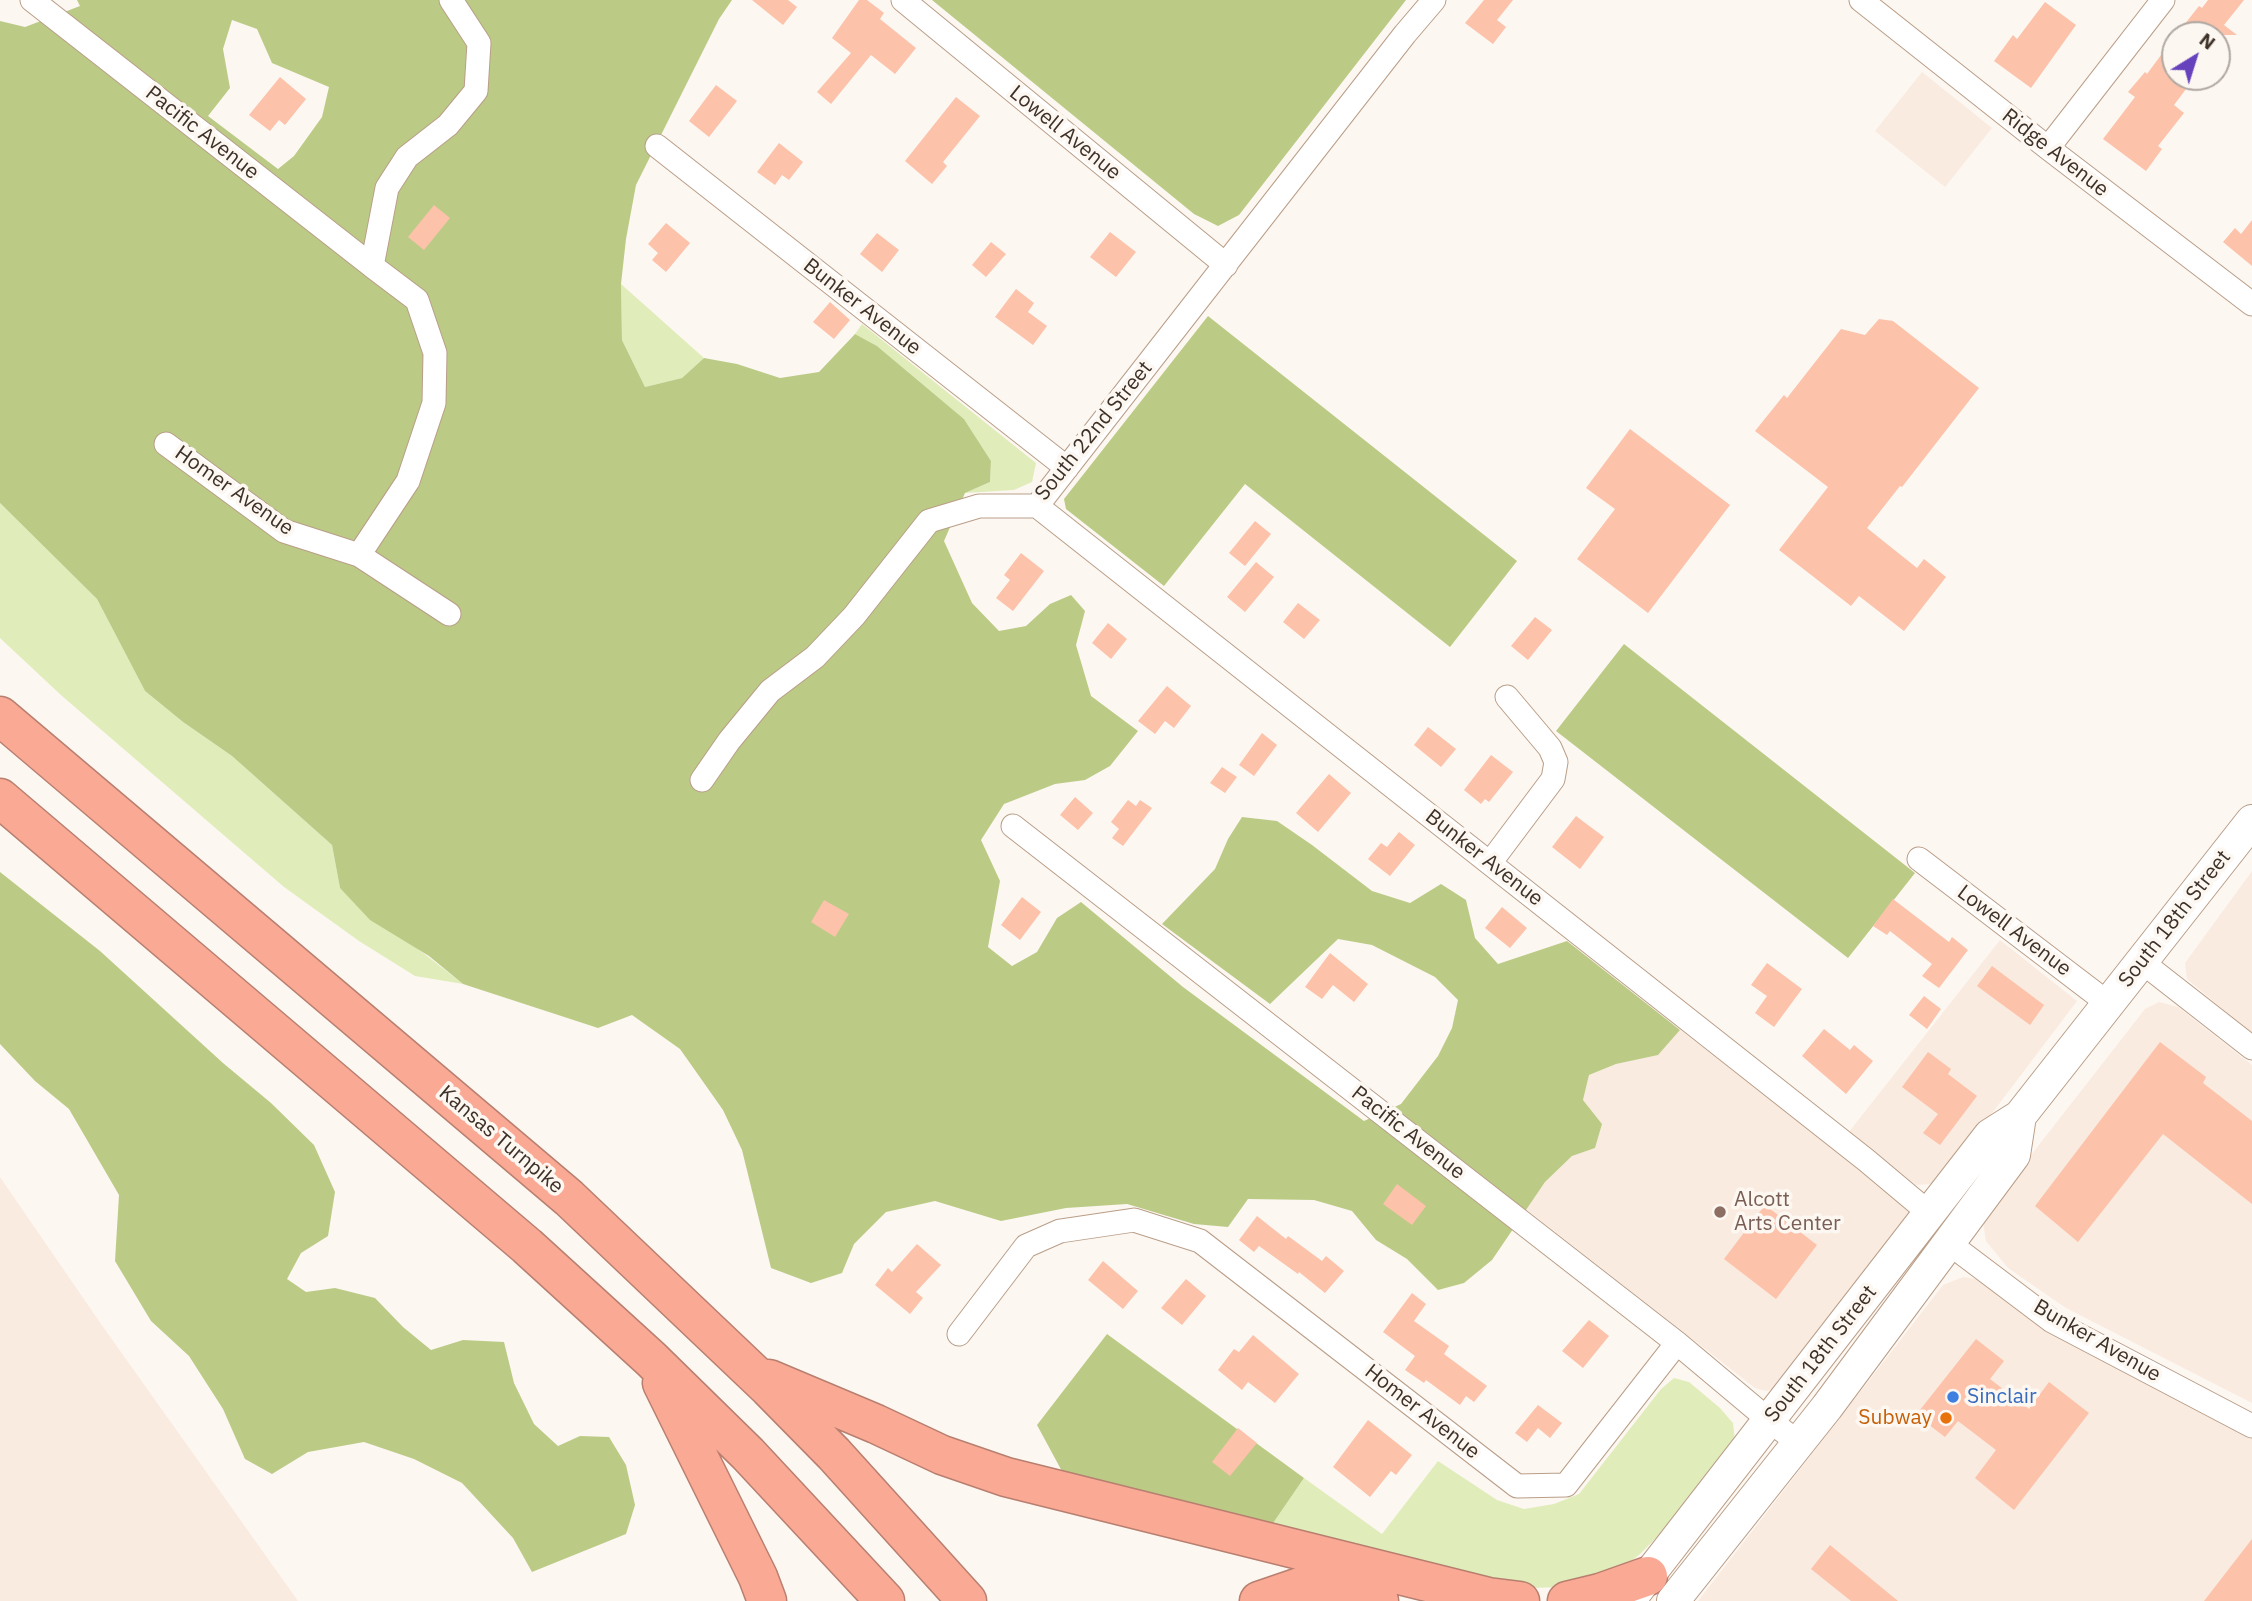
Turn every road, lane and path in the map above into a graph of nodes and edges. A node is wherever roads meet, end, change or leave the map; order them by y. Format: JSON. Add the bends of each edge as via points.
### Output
{"nodes":[{"id":1,"x":32,"y":0,"type":"edge"},
{"id":2,"x":452,"y":0,"type":"edge"},
{"id":3,"x":904,"y":0,"type":"edge"},
{"id":4,"x":1434,"y":0,"type":"edge"},
{"id":5,"x":1861,"y":0,"type":"edge"},
{"id":6,"x":2163,"y":0,"type":"edge"},
{"id":7,"x":657,"y":146,"type":"dead end"},
{"id":8,"x":2048,"y":148,"type":"junction"},
{"id":9,"x":1226,"y":265,"type":"junction"},
{"id":10,"x":372,"y":266,"type":"junction"},
{"id":11,"x":2252,"y":304,"type":"edge"},
{"id":12,"x":166,"y":444,"type":"dead end"},
{"id":13,"x":1067,"y":468,"type":"junction"},
{"id":14,"x":1037,"y":506,"type":"junction"},
{"id":15,"x":359,"y":555,"type":"junction"},
{"id":16,"x":449,"y":614,"type":"dead end"},
{"id":17,"x":1507,"y":697,"type":"dead end"},
{"id":18,"x":0,"y":716,"type":"edge"},
{"id":19,"x":702,"y":780,"type":"dead end"},
{"id":20,"x":0,"y":798,"type":"edge"},
{"id":21,"x":2252,"y":821,"type":"edge"},
{"id":22,"x":1013,"y":826,"type":"dead end"},
{"id":23,"x":1919,"y":859,"type":"dead end"},
{"id":24,"x":1490,"y":863,"type":"junction"},
{"id":25,"x":2142,"y":962,"type":"junction"},
{"id":26,"x":2109,"y":1004,"type":"junction"},
{"id":27,"x":2252,"y":1048,"type":"edge"},
{"id":28,"x":2020,"y":1116,"type":"junction"},
{"id":29,"x":1928,"y":1212,"type":"junction"},
{"id":30,"x":1950,"y":1244,"type":"junction"},
{"id":31,"x":959,"y":1334,"type":"dead end"},
{"id":32,"x":1678,"y":1343,"type":"junction"},
{"id":33,"x":651,"y":1359,"type":"junction"},
{"id":34,"x":754,"y":1373,"type":"junction"},
{"id":35,"x":1770,"y":1421,"type":"junction"},
{"id":36,"x":2252,"y":1426,"type":"edge"},
{"id":37,"x":1799,"y":1443,"type":"junction"},
{"id":38,"x":1650,"y":1593,"type":"edge"},
{"id":39,"x":767,"y":1601,"type":"edge"},
{"id":40,"x":885,"y":1601,"type":"edge"},
{"id":41,"x":967,"y":1601,"type":"edge"},
{"id":42,"x":1259,"y":1601,"type":"edge"},
{"id":43,"x":1380,"y":1601,"type":"edge"},
{"id":44,"x":1520,"y":1601,"type":"edge"},
{"id":45,"x":1567,"y":1601,"type":"edge"}],
"edges":[{"from":1,"to":10,"type":"street","name":"Pacific Avenue"},
{"from":2,"to":10,"type":"street","via":[[479,43],[476,91],[448,125],[407,157],[387,188]]},
{"from":3,"to":9,"type":"street","name":"Lowell Avenue"},
{"from":4,"to":9,"type":"street","name":"South 22nd Street"},
{"from":5,"to":8,"type":"street","name":"Ridge Avenue"},
{"from":6,"to":8,"type":"street"},
{"from":7,"to":13,"type":"street","name":"Bunker Avenue"},
{"from":8,"to":11,"type":"street","name":"Ridge Avenue"},
{"from":9,"to":13,"type":"street","name":"South 22nd Street"},
{"from":10,"to":15,"type":"street","name":"Pacific Avenue","via":[[417,300],[435,353],[434,403],[408,481]]},
{"from":12,"to":15,"type":"street","name":"Homer Avenue","via":[[284,531]]},
{"from":13,"to":14,"type":"street","name":"South 22nd Street"},
{"from":14,"to":19,"type":"street","name":"South 22nd Street","via":[[979,506],[929,521],[854,616],[815,657],[770,691]]},
{"from":14,"to":24,"type":"street","name":"Bunker Avenue"},
{"from":15,"to":16,"type":"street","name":"Homer Avenue"},
{"from":17,"to":24,"type":"street","via":[[1544,740],[1556,762],[1553,779]]},
{"from":18,"to":34,"type":"highway","name":"Kansas Turnpike","via":[[569,1198]]},
{"from":20,"to":33,"type":"highway","via":[[527,1246]]},
{"from":21,"to":25,"type":"main road","name":"South 18th Street"},
{"from":22,"to":32,"type":"street","name":"Pacific Avenue"},
{"from":23,"to":26,"type":"street","name":"Lowell Avenue"},
{"from":24,"to":29,"type":"street","name":"Bunker Avenue"},
{"from":25,"to":26,"type":"main road","name":"South 18th Street"},
{"from":25,"to":27,"type":"street"},
{"from":26,"to":28,"type":"main road","name":"South 18th Street"},
{"from":28,"to":29,"type":"main road","name":"South 18th Street","via":[[1990,1135]]},
{"from":28,"to":30,"type":"main road","name":"South 18th Street","via":[[2014,1155]]},
{"from":29,"to":35,"type":"main road","name":"South 18th Street"},
{"from":30,"to":36,"type":"street","name":"Bunker Avenue","via":[[2052,1321]]},
{"from":30,"to":37,"type":"main road","name":"South 18th Street"},
{"from":31,"to":32,"type":"street","name":"Homer Avenue","via":[[1026,1246],[1060,1231],[1134,1220],[1200,1241],[1517,1486],[1566,1485]]},
{"from":32,"to":35,"type":"street","name":"Pacific Avenue"},
{"from":33,"to":39,"type":"highway"},
{"from":33,"to":40,"type":"highway","via":[[748,1454]]},
{"from":34,"to":41,"type":"highway","name":"Kansas Turnpike"},
{"from":34,"to":44,"type":"highway","via":[[942,1455],[1006,1477],[1488,1597]]},
{"from":35,"to":37,"type":"street","name":"Pacific Avenue"},
{"from":35,"to":38,"type":"main road","name":"South 18th Street"},
{"from":37,"to":38,"type":"main road","name":"South 18th Street"},
{"from":38,"to":45,"type":"highway","via":[[1600,1593]]},
{"from":42,"to":43,"type":"highway","via":[[1300,1587],[1334,1584]]}]}
